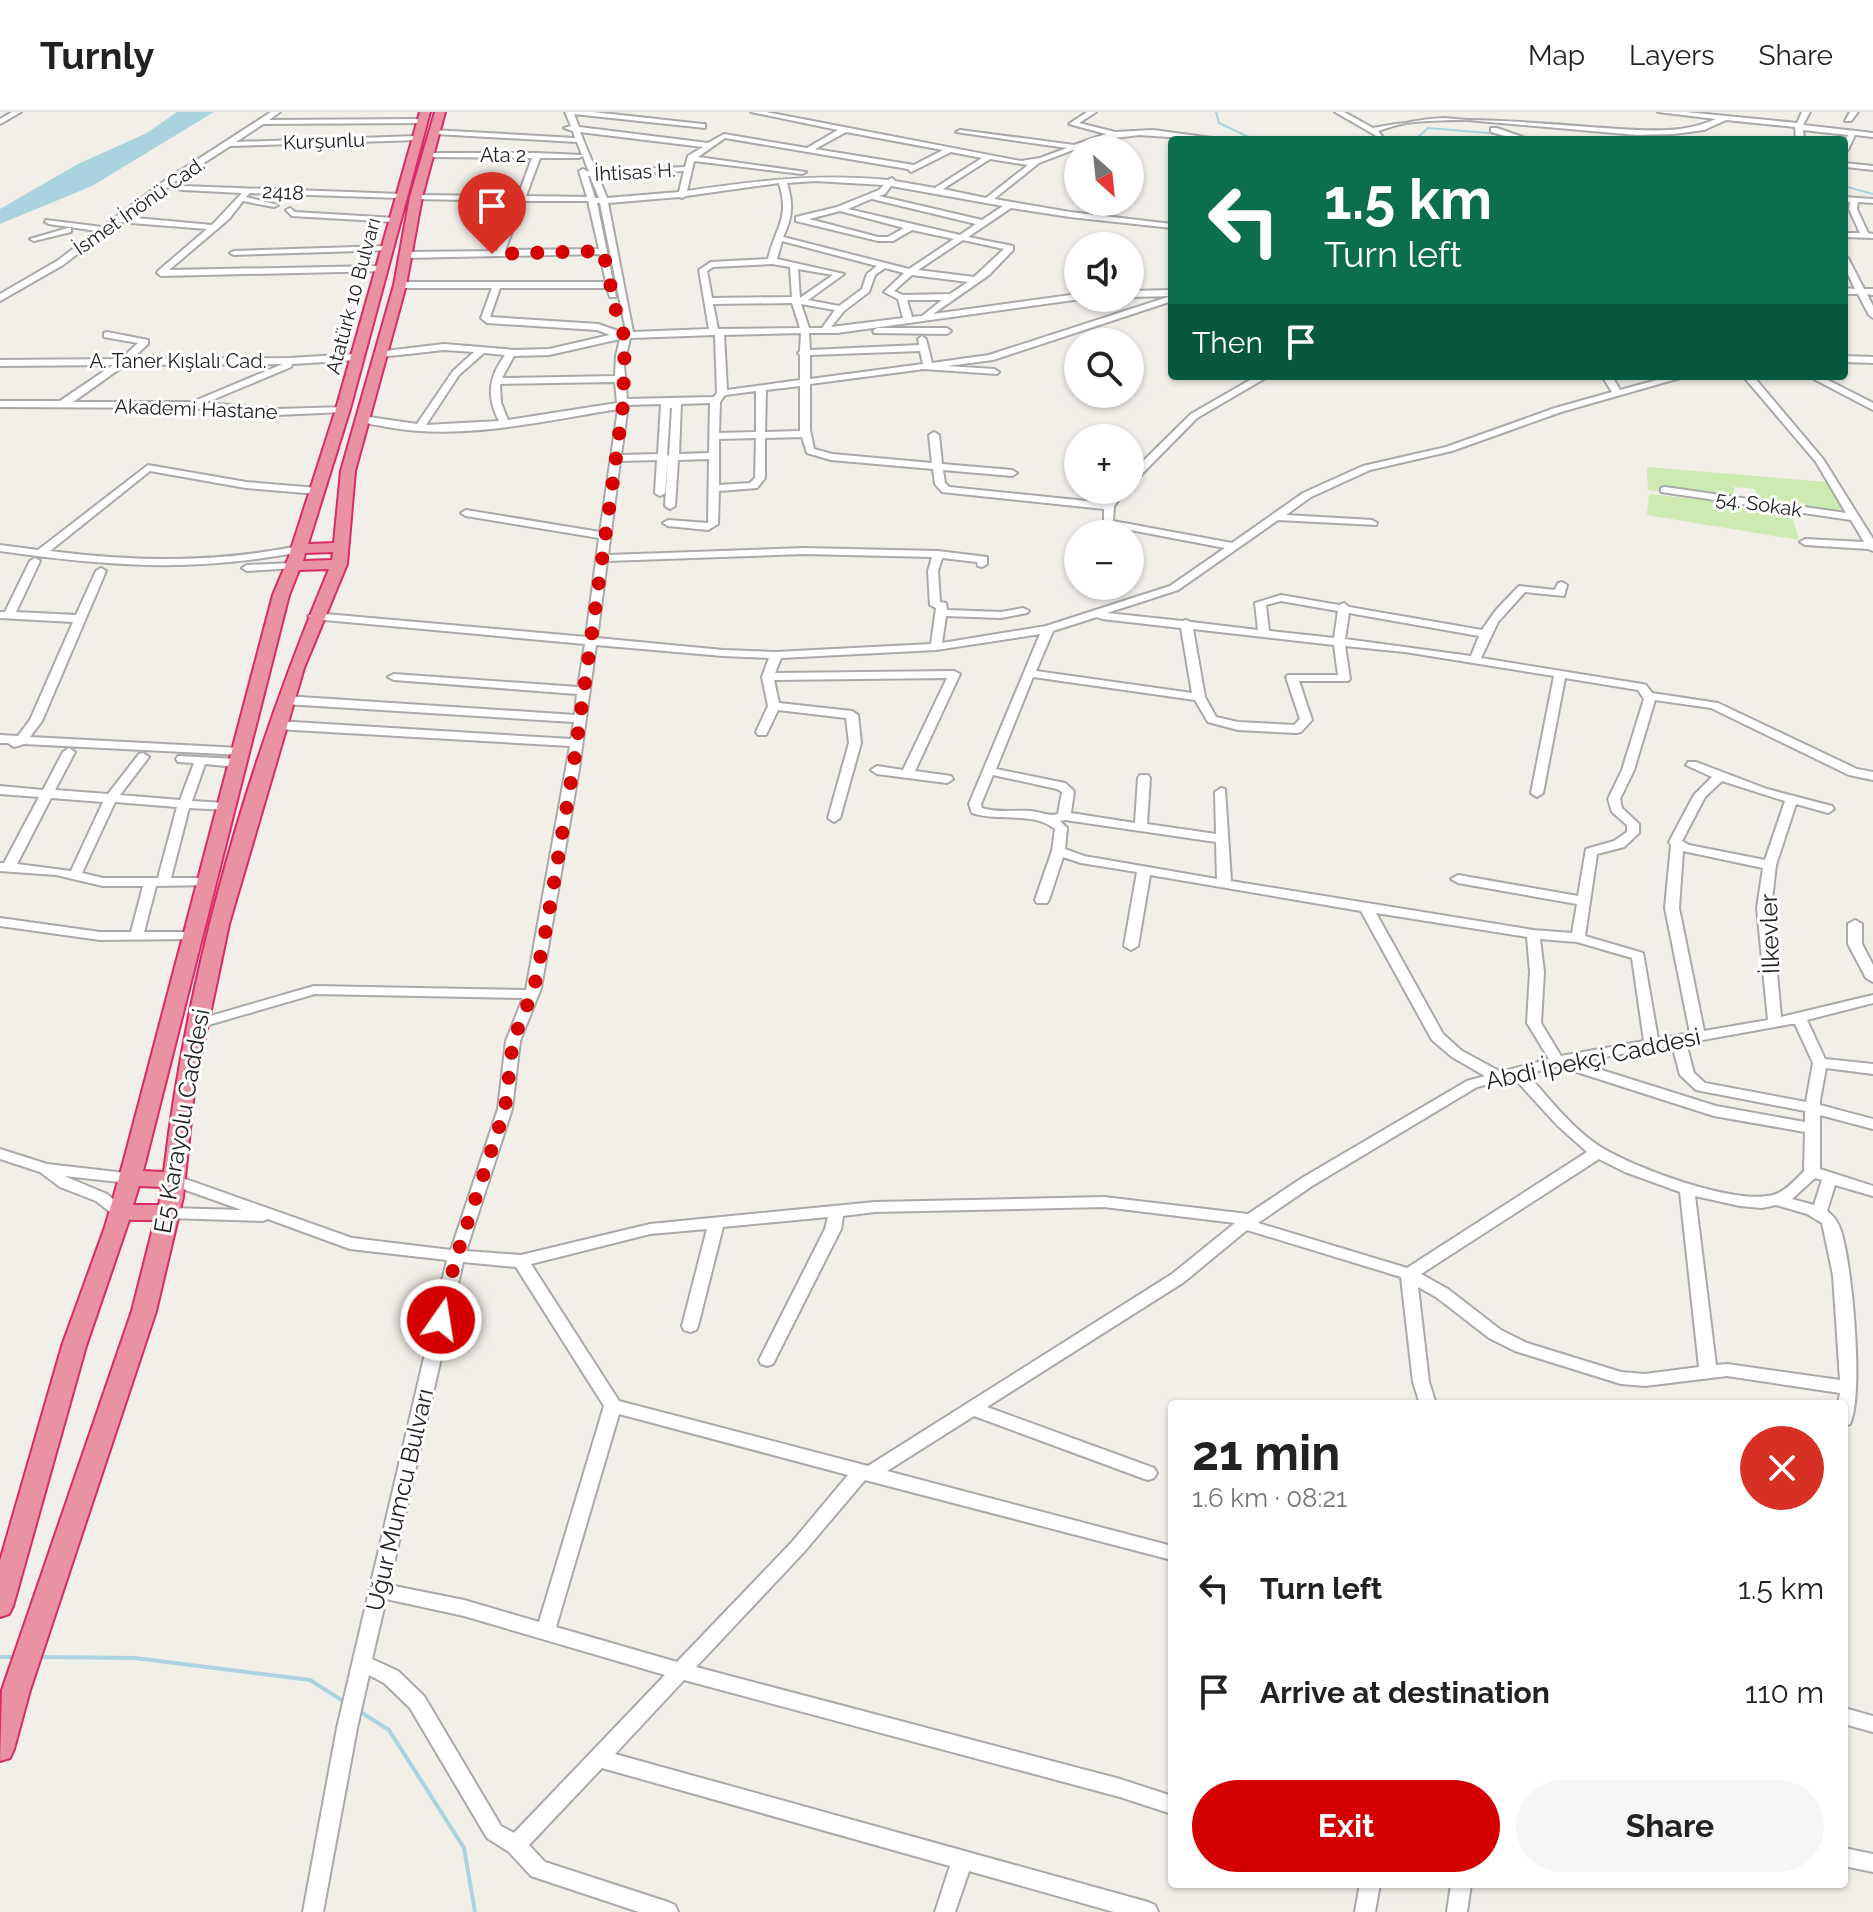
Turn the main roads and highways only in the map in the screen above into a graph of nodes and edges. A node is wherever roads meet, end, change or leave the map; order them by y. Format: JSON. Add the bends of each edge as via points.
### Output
{"nodes":[{"id":1,"x":440,"y":112,"type":"edge"},
{"id":2,"x":424,"y":117,"type":"edge"},
{"id":3,"x":318,"y":491,"type":"joint"},
{"id":4,"x":346,"y":491,"type":"joint"},
{"id":5,"x":341,"y":556,"type":"junction"},
{"id":6,"x":296,"y":557,"type":"junction"},
{"id":7,"x":129,"y":1178,"type":"junction"},
{"id":8,"x":174,"y":1180,"type":"junction"},
{"id":9,"x":120,"y":1212,"type":"junction"},
{"id":10,"x":168,"y":1213,"type":"junction"},
{"id":11,"x":0,"y":1606,"type":"edge"},
{"id":12,"x":0,"y":1749,"type":"edge"}],
"edges":[{"from":1,"to":4,"type":"highway","name":"Atatürk 10 Bulvarı"},
{"from":2,"to":3,"type":"highway","name":"Atatürk 10 Bulvarı"},
{"from":3,"to":6,"type":"highway","name":"E5 Karayolu Caddesi"},
{"from":4,"to":5,"type":"highway","name":"E5 Karayolu Caddesi"},
{"from":5,"to":6,"type":"highway"},
{"from":5,"to":8,"type":"highway","name":"E5 Karayolu Caddesi","via":[[285,700],[219,924],[184,1091]]},
{"from":6,"to":7,"type":"highway","name":"E5 Karayolu Caddesi","via":[[281,595]]},
{"from":7,"to":8,"type":"highway"},
{"from":7,"to":9,"type":"highway","name":"E5 Karayolu Caddesi"},
{"from":8,"to":10,"type":"highway","name":"E5 Karayolu Caddesi"},
{"from":9,"to":10,"type":"highway"},
{"from":9,"to":11,"type":"highway","name":"E5 Karayolu Caddesi","via":[[74,1346]]},
{"from":10,"to":12,"type":"highway","name":"E5 Karayolu Caddesi","via":[[144,1311]]}]}
